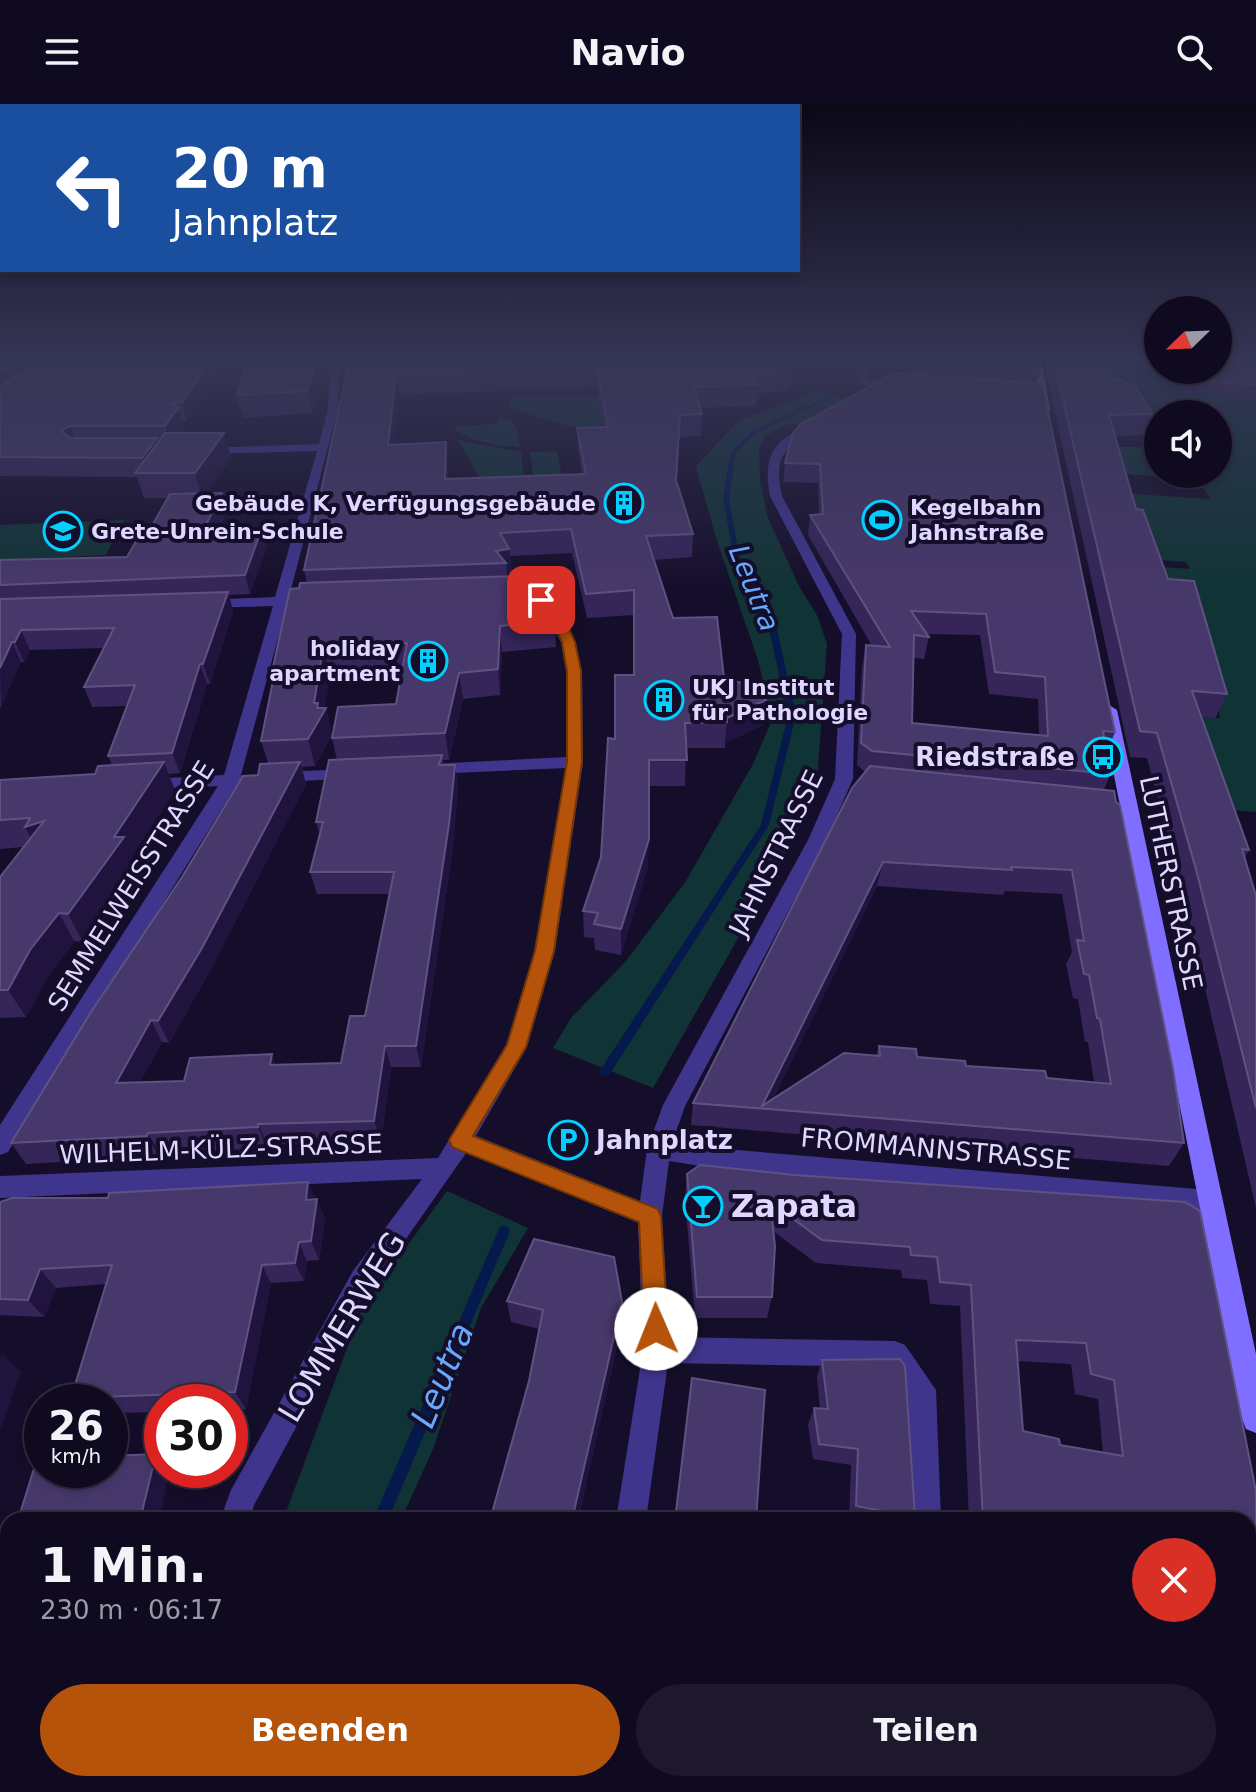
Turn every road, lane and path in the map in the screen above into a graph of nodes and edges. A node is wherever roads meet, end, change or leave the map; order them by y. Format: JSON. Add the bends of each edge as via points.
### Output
{"nodes":[{"id":1,"x":327,"y":436,"type":"edge"},
{"id":2,"x":800,"y":436,"type":"edge"},
{"id":3,"x":324,"y":447,"type":"junction"},
{"id":4,"x":192,"y":451,"type":"edge"},
{"id":5,"x":499,"y":594,"type":"edge"},
{"id":6,"x":327,"y":600,"type":"edge"},
{"id":7,"x":280,"y":601,"type":"junction"},
{"id":8,"x":190,"y":604,"type":"edge"},
{"id":9,"x":1103,"y":686,"type":"edge"},
{"id":10,"x":575,"y":762,"type":"junction"},
{"id":11,"x":411,"y":770,"type":"edge"},
{"id":12,"x":363,"y":773,"type":"edge"},
{"id":13,"x":231,"y":780,"type":"junction"},
{"id":14,"x":127,"y":785,"type":"edge"},
{"id":15,"x":1108,"y":806,"type":"edge"},
{"id":16,"x":1131,"y":809,"type":"junction"},
{"id":17,"x":460,"y":1140,"type":"junction"},
{"id":18,"x":0,"y":1145,"type":"edge"},
{"id":19,"x":659,"y":1149,"type":"junction"},
{"id":20,"x":445,"y":1168,"type":"junction"},
{"id":21,"x":0,"y":1187,"type":"edge"},
{"id":22,"x":1208,"y":1201,"type":"junction"},
{"id":23,"x":650,"y":1216,"type":"junction"},
{"id":24,"x":656,"y":1350,"type":"junction"},
{"id":25,"x":1256,"y":1419,"type":"edge"},
{"id":26,"x":237,"y":1512,"type":"edge"},
{"id":27,"x":632,"y":1512,"type":"edge"},
{"id":28,"x":926,"y":1512,"type":"edge"}],
"edges":[{"from":1,"to":3,"type":"street","name":"SEMMELWEISSTRASSE"},
{"from":2,"to":19,"type":"street","name":"JAHNSTRASSE","via":[[777,451],[771,483],[849,634],[852,779],[674,1105]]},
{"from":3,"to":4,"type":"street"},
{"from":3,"to":7,"type":"street","name":"SEMMELWEISSTRASSE"},
{"from":5,"to":10,"type":"street","name":"LOMMERWEG","via":[[534,595],[560,624],[574,671]]},
{"from":6,"to":7,"type":"street"},
{"from":7,"to":8,"type":"street"},
{"from":7,"to":13,"type":"street","name":"SEMMELWEISSTRASSE"},
{"from":9,"to":16,"type":"street","name":"LUTHERSTRASSE"},
{"from":10,"to":11,"type":"street"},
{"from":10,"to":17,"type":"street","name":"LOMMERWEG","via":[[545,951],[516,1047]]},
{"from":12,"to":13,"type":"street"},
{"from":13,"to":14,"type":"street"},
{"from":13,"to":18,"type":"street","name":"SEMMELWEISSTRASSE"},
{"from":15,"to":16,"type":"street"},
{"from":16,"to":22,"type":"street","name":"LUTHERSTRASSE"},
{"from":17,"to":20,"type":"street","name":"LOMMERWEG"},
{"from":17,"to":23,"type":"street"},
{"from":19,"to":22,"type":"street","name":"FROMMANNSTRASSE"},
{"from":19,"to":23,"type":"street","name":"JAHNSTRASSE"},
{"from":20,"to":21,"type":"street","name":"WILHELM-KÜLZ-STRASSE"},
{"from":20,"to":26,"type":"street","name":"LOMMERWEG","via":[[362,1280]]},
{"from":22,"to":25,"type":"street","name":"LUTHERSTRASSE"},
{"from":23,"to":24,"type":"street","name":"JAHNSTRASSE"},
{"from":24,"to":27,"type":"street","name":"JAHNSTRASSE"},
{"from":24,"to":28,"type":"street","via":[[895,1354],[922,1390]]}]}
